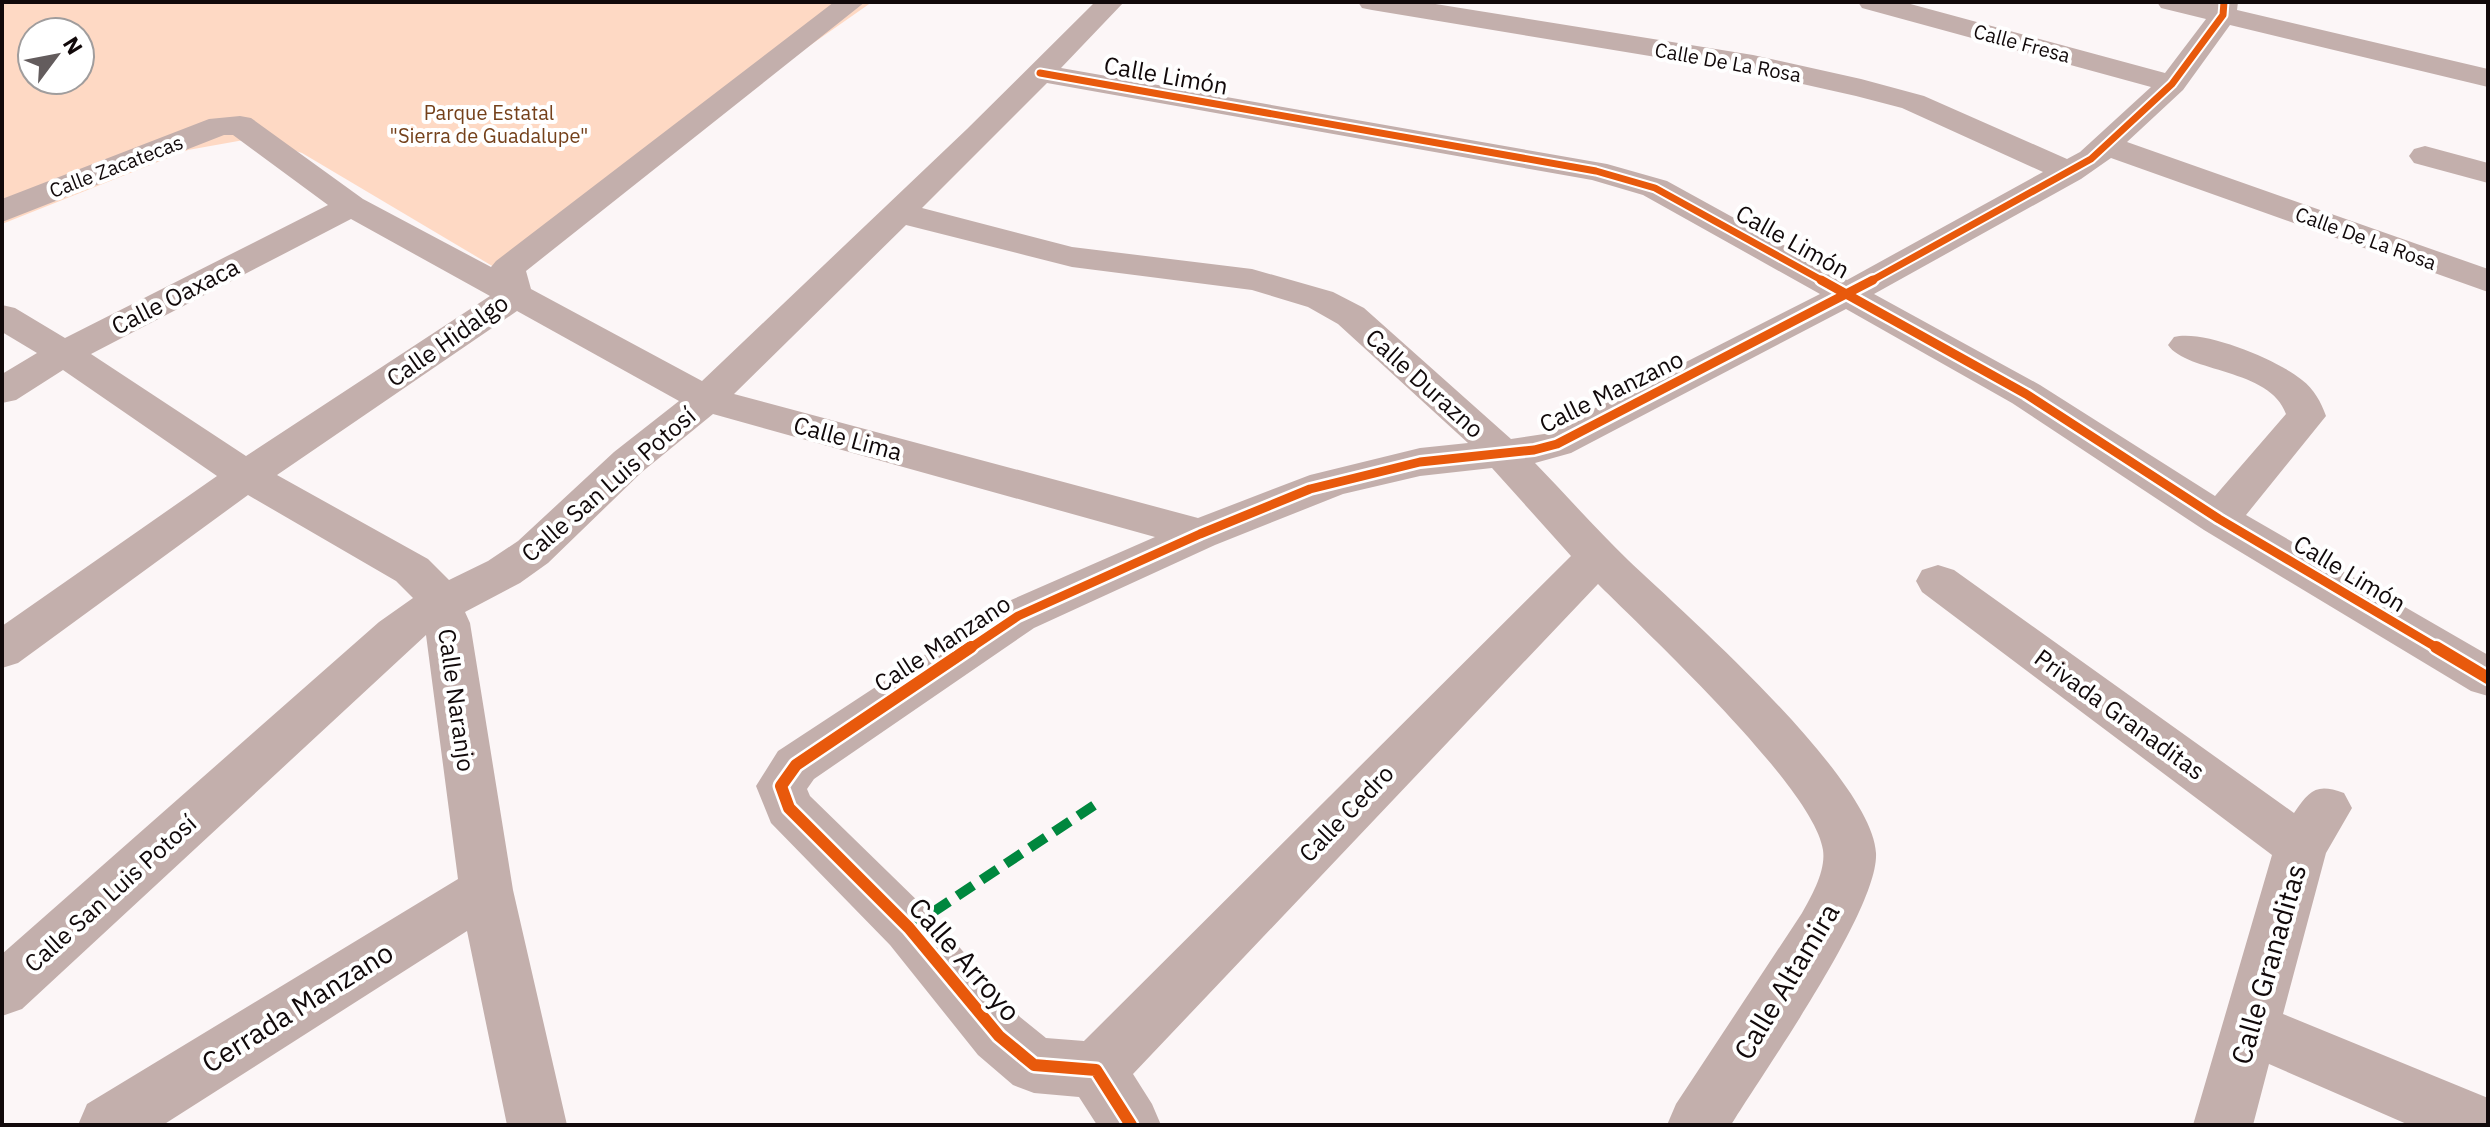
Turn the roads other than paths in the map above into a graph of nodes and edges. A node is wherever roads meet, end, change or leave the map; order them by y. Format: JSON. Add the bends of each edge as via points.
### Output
{"nodes":[{"id":1,"x":851,"y":2,"type":"edge"},
{"id":2,"x":1110,"y":2,"type":"edge"},
{"id":3,"x":1372,"y":2,"type":"edge"},
{"id":4,"x":1872,"y":2,"type":"edge"},
{"id":5,"x":2171,"y":2,"type":"edge"},
{"id":6,"x":2224,"y":8,"type":"edge"},
{"id":7,"x":1040,"y":73,"type":"junction"},
{"id":8,"x":2488,"y":78,"type":"edge"},
{"id":9,"x":2172,"y":84,"type":"junction"},
{"id":10,"x":231,"y":124,"type":"joint"},
{"id":11,"x":2108,"y":146,"type":"junction"},
{"id":12,"x":2425,"y":156,"type":"dead end"},
{"id":13,"x":2070,"y":172,"type":"junction"},
{"id":14,"x":2488,"y":173,"type":"edge"},
{"id":15,"x":351,"y":206,"type":"junction"},
{"id":16,"x":2,"y":212,"type":"edge"},
{"id":17,"x":900,"y":213,"type":"junction"},
{"id":18,"x":2488,"y":281,"type":"edge"},
{"id":19,"x":1848,"y":294,"type":"junction"},
{"id":20,"x":515,"y":296,"type":"junction"},
{"id":21,"x":2,"y":316,"type":"edge"},
{"id":22,"x":2187,"y":345,"type":"dead end"},
{"id":23,"x":64,"y":353,"type":"junction"},
{"id":24,"x":2,"y":391,"type":"edge"},
{"id":25,"x":706,"y":399,"type":"junction"},
{"id":26,"x":1503,"y":454,"type":"junction"},
{"id":27,"x":246,"y":476,"type":"junction"},
{"id":28,"x":2219,"y":519,"type":"junction"},
{"id":29,"x":1200,"y":534,"type":"junction"},
{"id":30,"x":1597,"y":557,"type":"junction"},
{"id":31,"x":1938,"y":581,"type":"dead end"},
{"id":32,"x":439,"y":604,"type":"junction"},
{"id":33,"x":2,"y":650,"type":"edge"},
{"id":34,"x":2488,"y":678,"type":"edge"},
{"id":35,"x":781,"y":786,"type":"joint"},
{"id":36,"x":2314,"y":828,"type":"joint"},
{"id":37,"x":1844,"y":829,"type":"joint"},
{"id":38,"x":486,"y":890,"type":"junction"},
{"id":39,"x":2,"y":990,"type":"edge"},
{"id":40,"x":2250,"y":1028,"type":"junction"},
{"id":41,"x":1096,"y":1070,"type":"junction"},
{"id":42,"x":108,"y":1125,"type":"edge"},
{"id":43,"x":537,"y":1125,"type":"edge"},
{"id":44,"x":1131,"y":1125,"type":"edge"},
{"id":45,"x":1697,"y":1125,"type":"edge"},
{"id":46,"x":2223,"y":1125,"type":"edge"},
{"id":47,"x":2480,"y":1125,"type":"edge"}],
"edges":[{"from":1,"to":20,"type":"street","name":"Calle Hidalgo","via":[[508,268]]},
{"from":2,"to":7,"type":"street","name":"Calle San Luis Potosí"},
{"from":3,"to":13,"type":"street","name":"Calle De La Rosa","via":[[1753,64],[1861,88],[1913,102]]},
{"from":4,"to":9,"type":"street","name":"Calle Fresa"},
{"from":5,"to":6,"type":"street"},
{"from":6,"to":8,"type":"street"},
{"from":6,"to":9,"type":"street","name":"Calle Manzano"},
{"from":7,"to":17,"type":"street","name":"Calle San Luis Potosí"},
{"from":7,"to":19,"type":"street","name":"Calle Limón","via":[[1625,178],[1655,188]]},
{"from":9,"to":11,"type":"street","name":"Calle Manzano"},
{"from":10,"to":15,"type":"street","name":"Calle Lima","via":[[240,125]]},
{"from":10,"to":16,"type":"street","name":"Calle Zacatecas"},
{"from":11,"to":13,"type":"street","name":"Calle Manzano"},
{"from":11,"to":18,"type":"street","name":"Calle De La Rosa"},
{"from":12,"to":14,"type":"street"},
{"from":13,"to":19,"type":"street","name":"Calle Manzano"},
{"from":15,"to":20,"type":"street","name":"Calle Lima"},
{"from":15,"to":23,"type":"street","name":"Calle Oaxaca"},
{"from":17,"to":25,"type":"street","name":"Calle San Luis Potosí"},
{"from":17,"to":26,"type":"street","name":"Calle Durazno","via":[[1073,257],[1300,291],[1331,303]]},
{"from":19,"to":26,"type":"street","name":"Calle Manzano","via":[[1557,444]]},
{"from":19,"to":28,"type":"street","name":"Calle Limón","via":[[2026,394]]},
{"from":20,"to":25,"type":"street","name":"Calle Lima"},
{"from":20,"to":27,"type":"street","name":"Calle Hidalgo"},
{"from":21,"to":23,"type":"street","name":"Calle Naranjo"},
{"from":22,"to":28,"type":"street","via":[[2271,377],[2305,406],[2306,416]]},
{"from":23,"to":24,"type":"street","name":"Calle Oaxaca"},
{"from":23,"to":27,"type":"street","name":"Calle Naranjo"},
{"from":25,"to":29,"type":"street","name":"Calle Lima"},
{"from":25,"to":32,"type":"street","name":"Calle San Luis Potosí","via":[[628,462],[533,552]]},
{"from":26,"to":29,"type":"street","name":"Calle Manzano","via":[[1433,460],[1343,480]]},
{"from":26,"to":30,"type":"street","name":"Calle Durazno"},
{"from":27,"to":32,"type":"street","name":"Calle Naranjo","via":[[412,570]]},
{"from":27,"to":33,"type":"street","name":"Calle Hidalgo"},
{"from":28,"to":34,"type":"street","name":"Calle Limón"},
{"from":29,"to":35,"type":"street","name":"Calle Manzano","via":[[1018,616],[796,765]]},
{"from":30,"to":37,"type":"street","name":"Calle Durazno","via":[[1768,727]]},
{"from":30,"to":41,"type":"street","name":"Calle Cedro"},
{"from":31,"to":36,"type":"street","name":"Privada Granaditas"},
{"from":32,"to":38,"type":"street","name":"Calle Naranjo","via":[[447,623]]},
{"from":32,"to":39,"type":"street","name":"Calle San Luis Potosí","via":[[395,634]]},
{"from":35,"to":41,"type":"street","name":"Calle Arroyo","via":[[789,808],[909,928],[999,1036],[1034,1065]]},
{"from":36,"to":40,"type":"street","name":"Calle Granaditas"},
{"from":37,"to":45,"type":"street","name":"Calle Altamira","via":[[1850,852],[1828,920]]},
{"from":38,"to":42,"type":"street","name":"Cerrada Manzano"},
{"from":38,"to":43,"type":"street","name":"Calle Naranjo"},
{"from":40,"to":46,"type":"street","name":"Calle Granaditas"},
{"from":40,"to":47,"type":"street"},
{"from":41,"to":44,"type":"street"}]}
